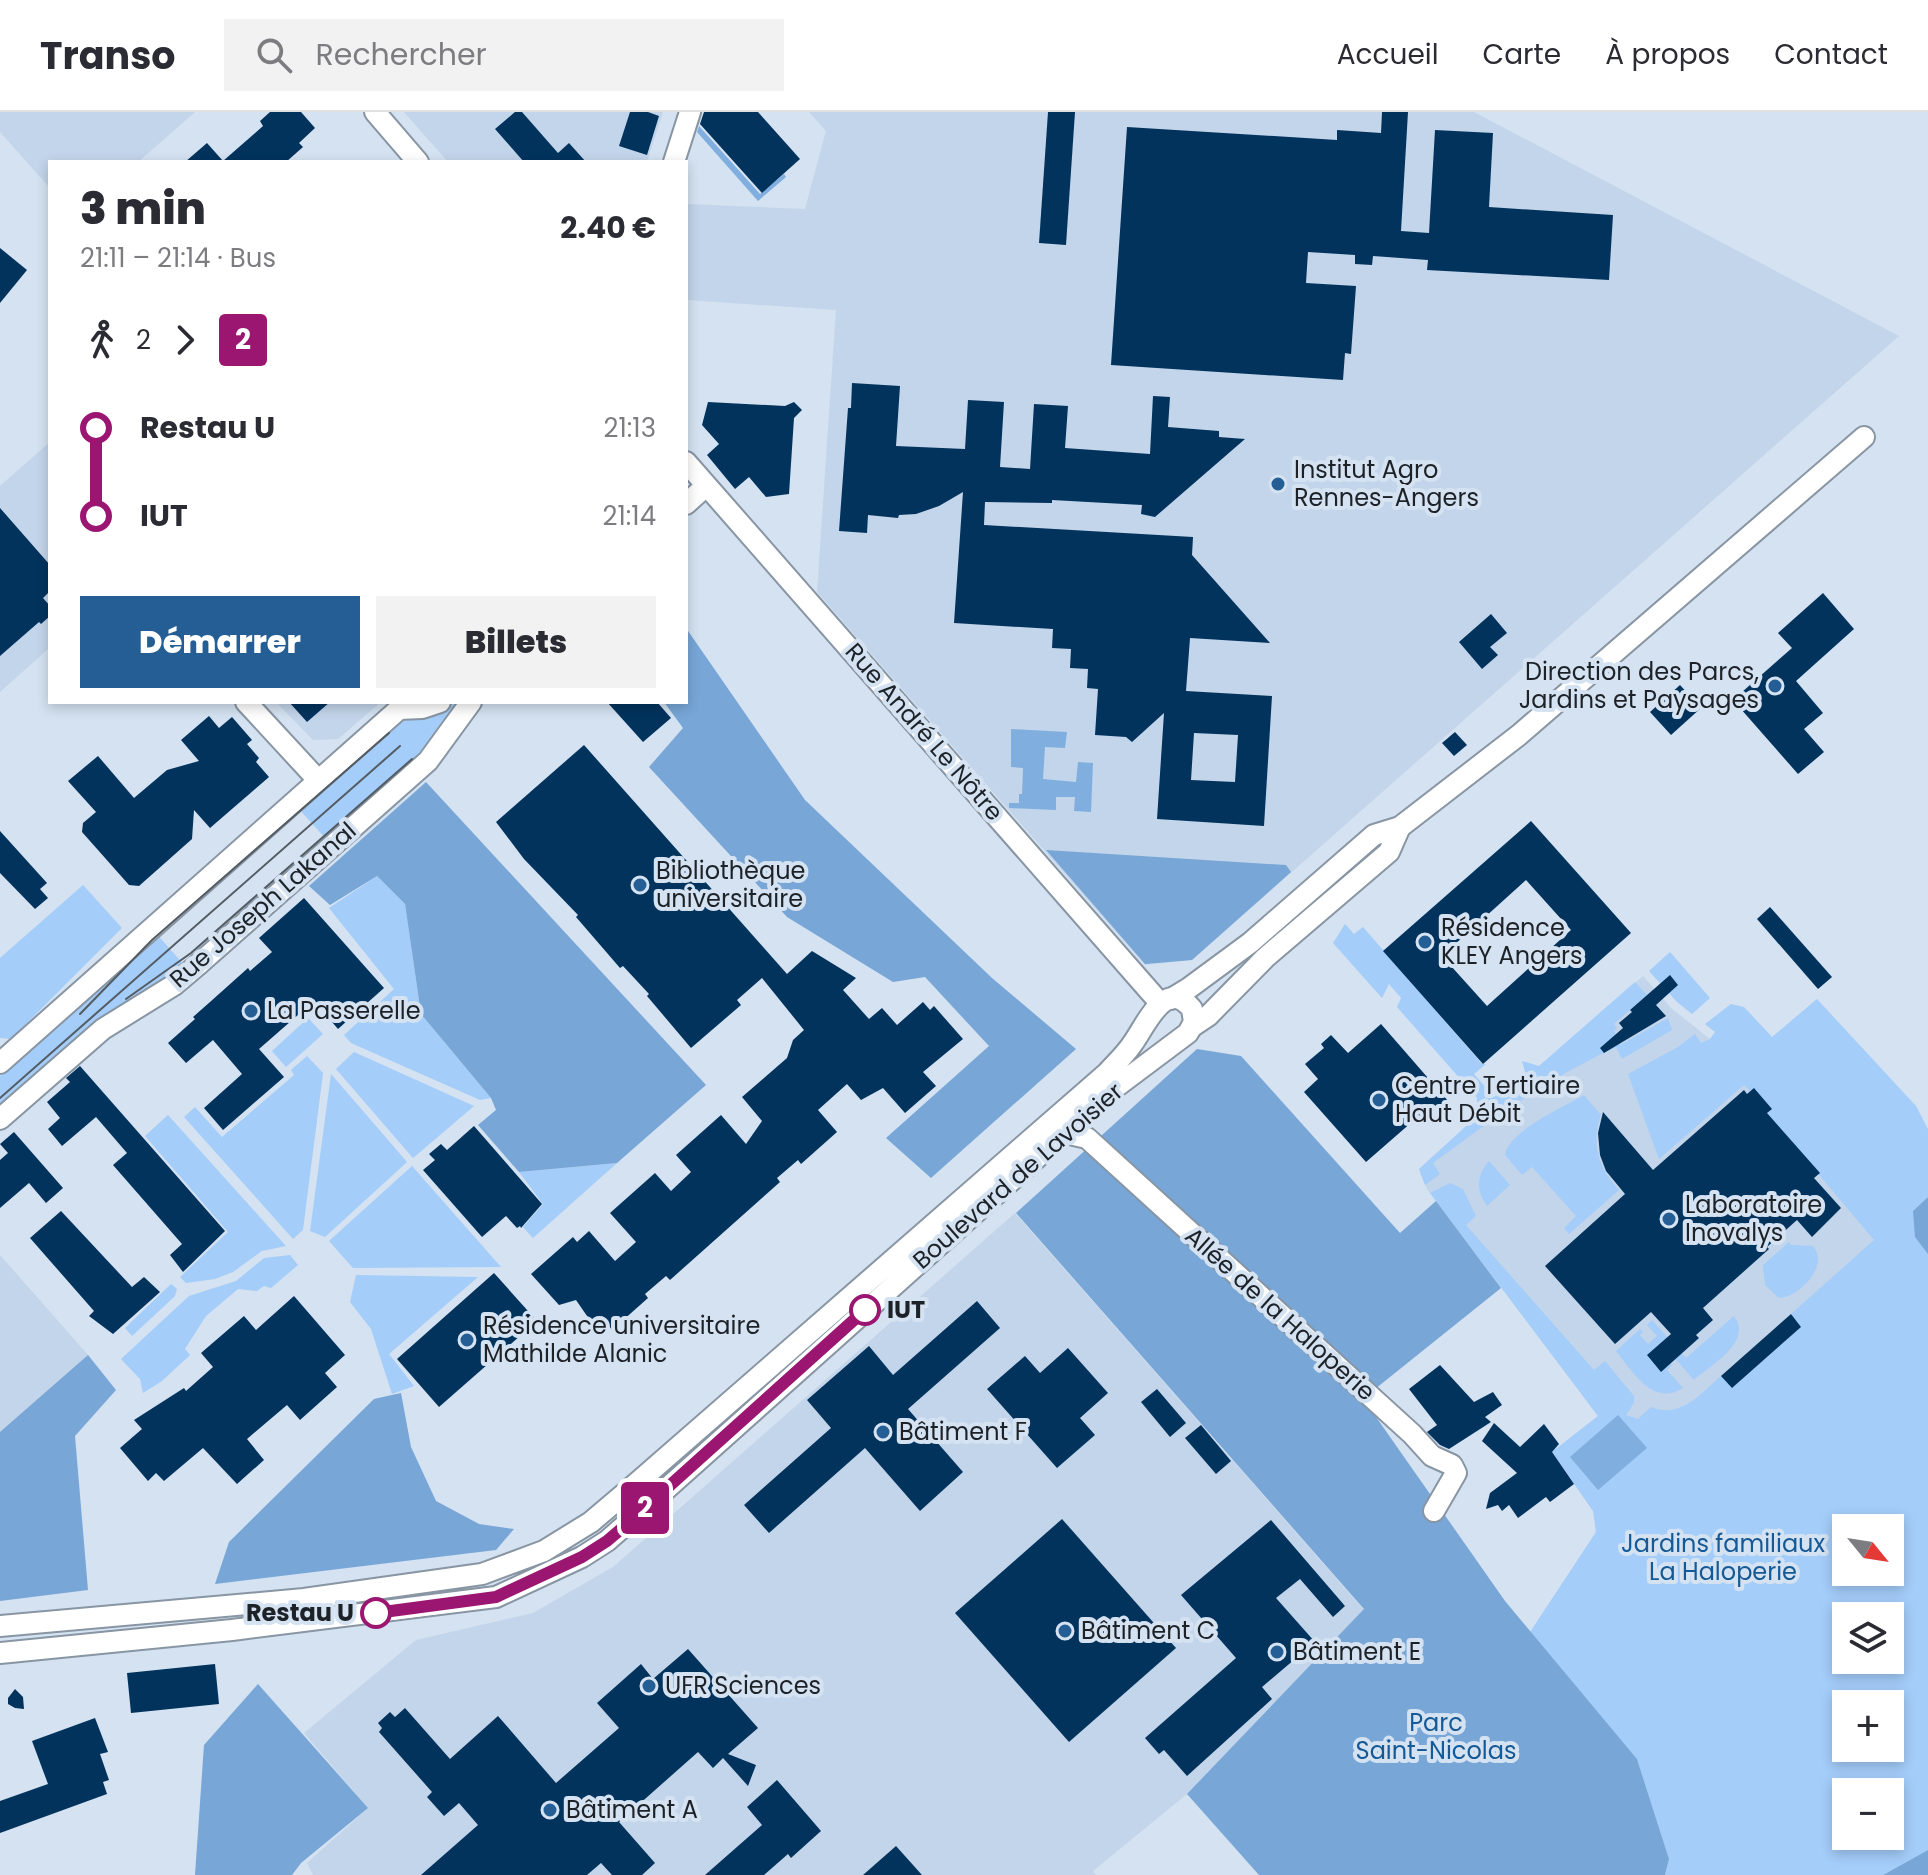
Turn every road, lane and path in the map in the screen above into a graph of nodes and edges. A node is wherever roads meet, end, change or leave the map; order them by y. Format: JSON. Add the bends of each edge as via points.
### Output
{"nodes":[{"id":1,"x":375,"y":112,"type":"edge"},
{"id":2,"x":690,"y":112,"type":"edge"},
{"id":3,"x":416,"y":160,"type":"edge"},
{"id":4,"x":675,"y":160,"type":"edge"},
{"id":5,"x":1864,"y":437,"type":"dead end"},
{"id":6,"x":688,"y":464,"type":"edge"},
{"id":7,"x":706,"y":486,"type":"junction"},
{"id":8,"x":688,"y":502,"type":"edge"},
{"id":9,"x":248,"y":704,"type":"edge"},
{"id":10,"x":434,"y":704,"type":"edge"},
{"id":11,"x":470,"y":704,"type":"edge"},
{"id":12,"x":403,"y":705,"type":"edge"},
{"id":13,"x":318,"y":780,"type":"junction"},
{"id":14,"x":1400,"y":827,"type":"junction"},
{"id":15,"x":1162,"y":1004,"type":"junction"},
{"id":16,"x":1186,"y":1032,"type":"junction"},
{"id":17,"x":0,"y":1063,"type":"edge"},
{"id":18,"x":0,"y":1119,"type":"edge"},
{"id":19,"x":1065,"y":1133,"type":"junction"},
{"id":20,"x":1434,"y":1511,"type":"dead end"},
{"id":21,"x":0,"y":1626,"type":"edge"},
{"id":22,"x":0,"y":1653,"type":"edge"}],
"edges":[{"from":1,"to":3,"type":"street"},
{"from":2,"to":4,"type":"street"},
{"from":5,"to":14,"type":"street","name":"Boulevard de Lavoisier","via":[[1519,735]]},
{"from":6,"to":7,"type":"street","name":"Rue André Le Nôtre"},
{"from":7,"to":8,"type":"street"},
{"from":7,"to":15,"type":"street","name":"Rue André Le Nôtre"},
{"from":9,"to":13,"type":"street"},
{"from":10,"to":12,"type":"street"},
{"from":11,"to":18,"type":"street","name":"Rue Joseph Lakanal","via":[[428,761],[200,963],[103,1029]]},
{"from":12,"to":13,"type":"street"},
{"from":13,"to":17,"type":"street"},
{"from":14,"to":15,"type":"street","name":"Boulevard de Lavoisier","via":[[1374,835],[1250,943]]},
{"from":14,"to":16,"type":"street","name":"Boulevard de Lavoisier","via":[[1389,852]]},
{"from":15,"to":16,"type":"street","via":[[1183,1001],[1189,1006],[1194,1017]]},
{"from":15,"to":16,"type":"street","via":[[1154,1023],[1160,1034],[1172,1039]]},
{"from":15,"to":21,"type":"street","name":"Boulevard de Lavoisier","via":[[1107,1073],[630,1489],[544,1551],[482,1574],[304,1599]]},
{"from":16,"to":19,"type":"street","name":"Boulevard de Lavoisier"},
{"from":19,"to":20,"type":"street","name":"Allée de la Haloperie","via":[[1087,1138],[1432,1456],[1452,1465],[1453,1482]]},
{"from":19,"to":22,"type":"street","name":"Boulevard de Lavoisier","via":[[607,1541],[544,1576],[496,1597]]}]}
